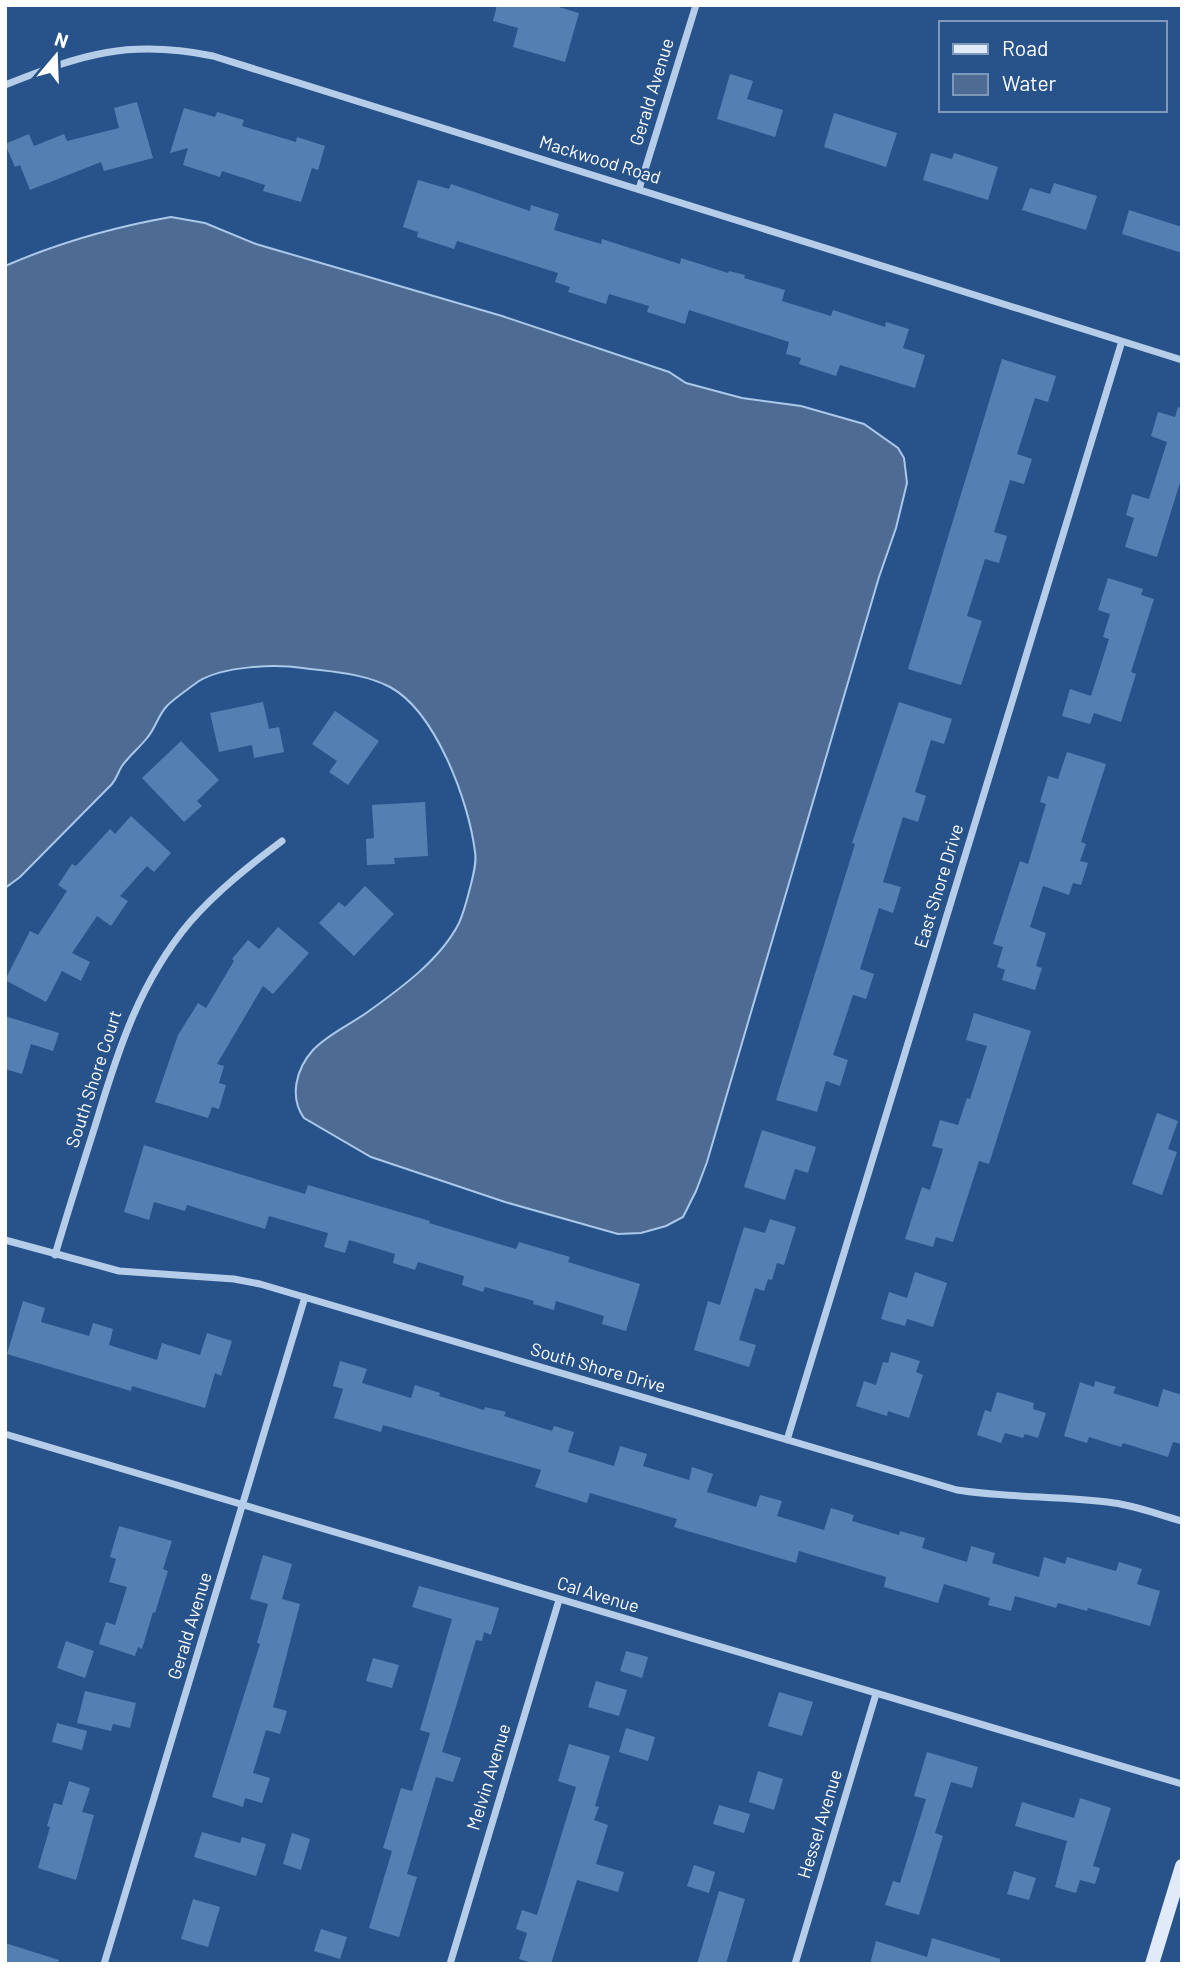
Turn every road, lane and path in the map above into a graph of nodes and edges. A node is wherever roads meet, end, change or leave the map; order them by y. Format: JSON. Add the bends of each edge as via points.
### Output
{"nodes":[{"id":1,"x":696,"y":5,"type":"edge"},
{"id":2,"x":5,"y":85,"type":"edge"},
{"id":3,"x":639,"y":189,"type":"junction"},
{"id":4,"x":1122,"y":341,"type":"junction"},
{"id":5,"x":1182,"y":360,"type":"edge"},
{"id":6,"x":282,"y":841,"type":"dead end"},
{"id":7,"x":5,"y":1240,"type":"edge"},
{"id":8,"x":55,"y":1255,"type":"junction"},
{"id":9,"x":305,"y":1297,"type":"junction"},
{"id":10,"x":5,"y":1434,"type":"edge"},
{"id":11,"x":786,"y":1440,"type":"junction"},
{"id":12,"x":243,"y":1506,"type":"junction"},
{"id":13,"x":1182,"y":1521,"type":"edge"},
{"id":14,"x":559,"y":1600,"type":"junction"},
{"id":15,"x":876,"y":1694,"type":"junction"},
{"id":16,"x":1182,"y":1783,"type":"edge"},
{"id":17,"x":1182,"y":1866,"type":"edge"},
{"id":18,"x":104,"y":1964,"type":"edge"},
{"id":19,"x":450,"y":1964,"type":"edge"},
{"id":20,"x":795,"y":1964,"type":"edge"},
{"id":21,"x":1152,"y":1964,"type":"edge"}],
"edges":[{"from":1,"to":3,"type":"street","name":"Gerald Avenue"},
{"from":2,"to":3,"type":"street","name":"Mackwood Road","via":[[89,55],[147,47],[181,49],[213,55]]},
{"from":3,"to":4,"type":"street","name":"Mackwood Road"},
{"from":4,"to":5,"type":"street","name":"Mackwood Road"},
{"from":4,"to":11,"type":"street","name":"East Shore Drive"},
{"from":6,"to":8,"type":"street","name":"South Shore Court","via":[[200,911],[147,985],[118,1051]]},
{"from":7,"to":8,"type":"street","name":"South Shore Drive"},
{"from":8,"to":9,"type":"street","name":"South Shore Drive","via":[[118,1271],[234,1279]]},
{"from":9,"to":11,"type":"street","name":"South Shore Drive"},
{"from":9,"to":12,"type":"street","name":"Gerald Avenue"},
{"from":10,"to":12,"type":"street","name":"Cal Avenue"},
{"from":11,"to":13,"type":"street","name":"South Shore Drive","via":[[957,1490],[1118,1504]]},
{"from":12,"to":14,"type":"street","name":"Cal Avenue"},
{"from":12,"to":18,"type":"street","name":"Gerald Avenue"},
{"from":14,"to":15,"type":"street","name":"Cal Avenue"},
{"from":14,"to":19,"type":"street","name":"Melvin Avenue"},
{"from":15,"to":16,"type":"street","name":"Cal Avenue"},
{"from":15,"to":20,"type":"street","name":"Hessel Avenue"},
{"from":17,"to":21,"type":"main road"}]}
